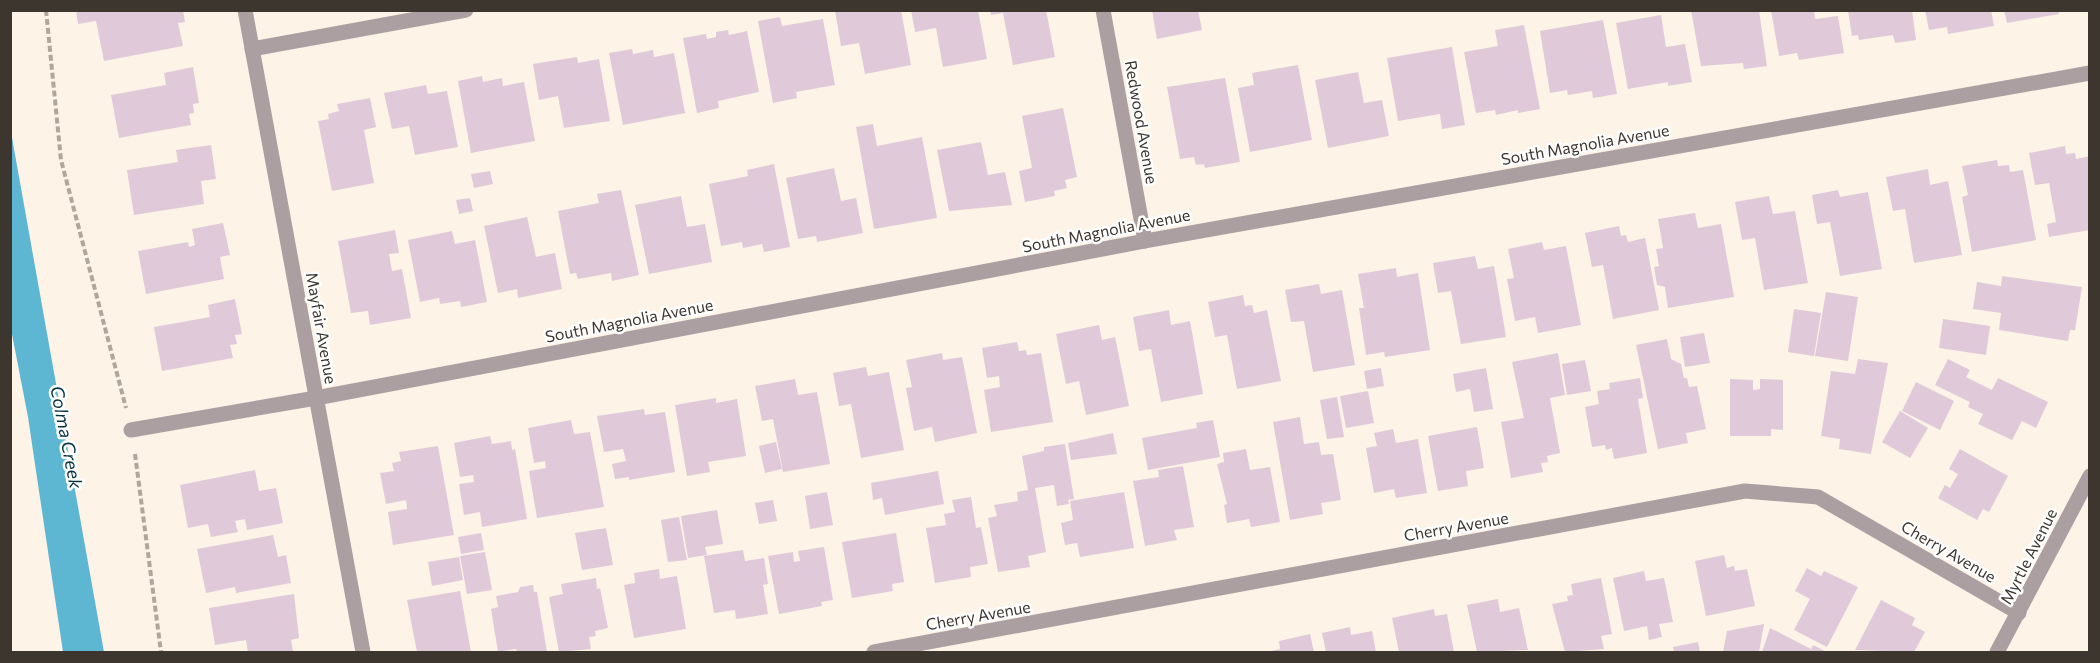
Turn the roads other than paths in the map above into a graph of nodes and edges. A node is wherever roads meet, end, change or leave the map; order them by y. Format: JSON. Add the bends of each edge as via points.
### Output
{"nodes":[{"id":1,"x":245,"y":10,"type":"edge"},
{"id":2,"x":466,"y":10,"type":"edge"},
{"id":3,"x":1104,"y":10,"type":"edge"},
{"id":4,"x":252,"y":49,"type":"junction"},
{"id":5,"x":2090,"y":73,"type":"edge"},
{"id":6,"x":1145,"y":241,"type":"junction"},
{"id":7,"x":316,"y":398,"type":"junction"},
{"id":8,"x":131,"y":430,"type":"road end"},
{"id":9,"x":2090,"y":476,"type":"edge"},
{"id":10,"x":2019,"y":613,"type":"junction"},
{"id":11,"x":363,"y":652,"type":"edge"},
{"id":12,"x":874,"y":652,"type":"edge"},
{"id":13,"x":1997,"y":652,"type":"edge"}],
"edges":[{"from":1,"to":4,"type":"street","name":"Mayfair Avenue"},
{"from":2,"to":4,"type":"street"},
{"from":3,"to":6,"type":"street","name":"Redwood Avenue"},
{"from":4,"to":7,"type":"street","name":"Mayfair Avenue"},
{"from":5,"to":6,"type":"street","name":"South Magnolia Avenue"},
{"from":6,"to":7,"type":"street","name":"South Magnolia Avenue"},
{"from":7,"to":8,"type":"street","name":"South Magnolia Avenue"},
{"from":7,"to":11,"type":"street","name":"Mayfair Avenue"},
{"from":9,"to":10,"type":"street","name":"Myrtle Avenue"},
{"from":10,"to":12,"type":"street","name":"Cherry Avenue","via":[[1818,497],[1745,491]]},
{"from":10,"to":13,"type":"street","name":"Myrtle Avenue"}]}
